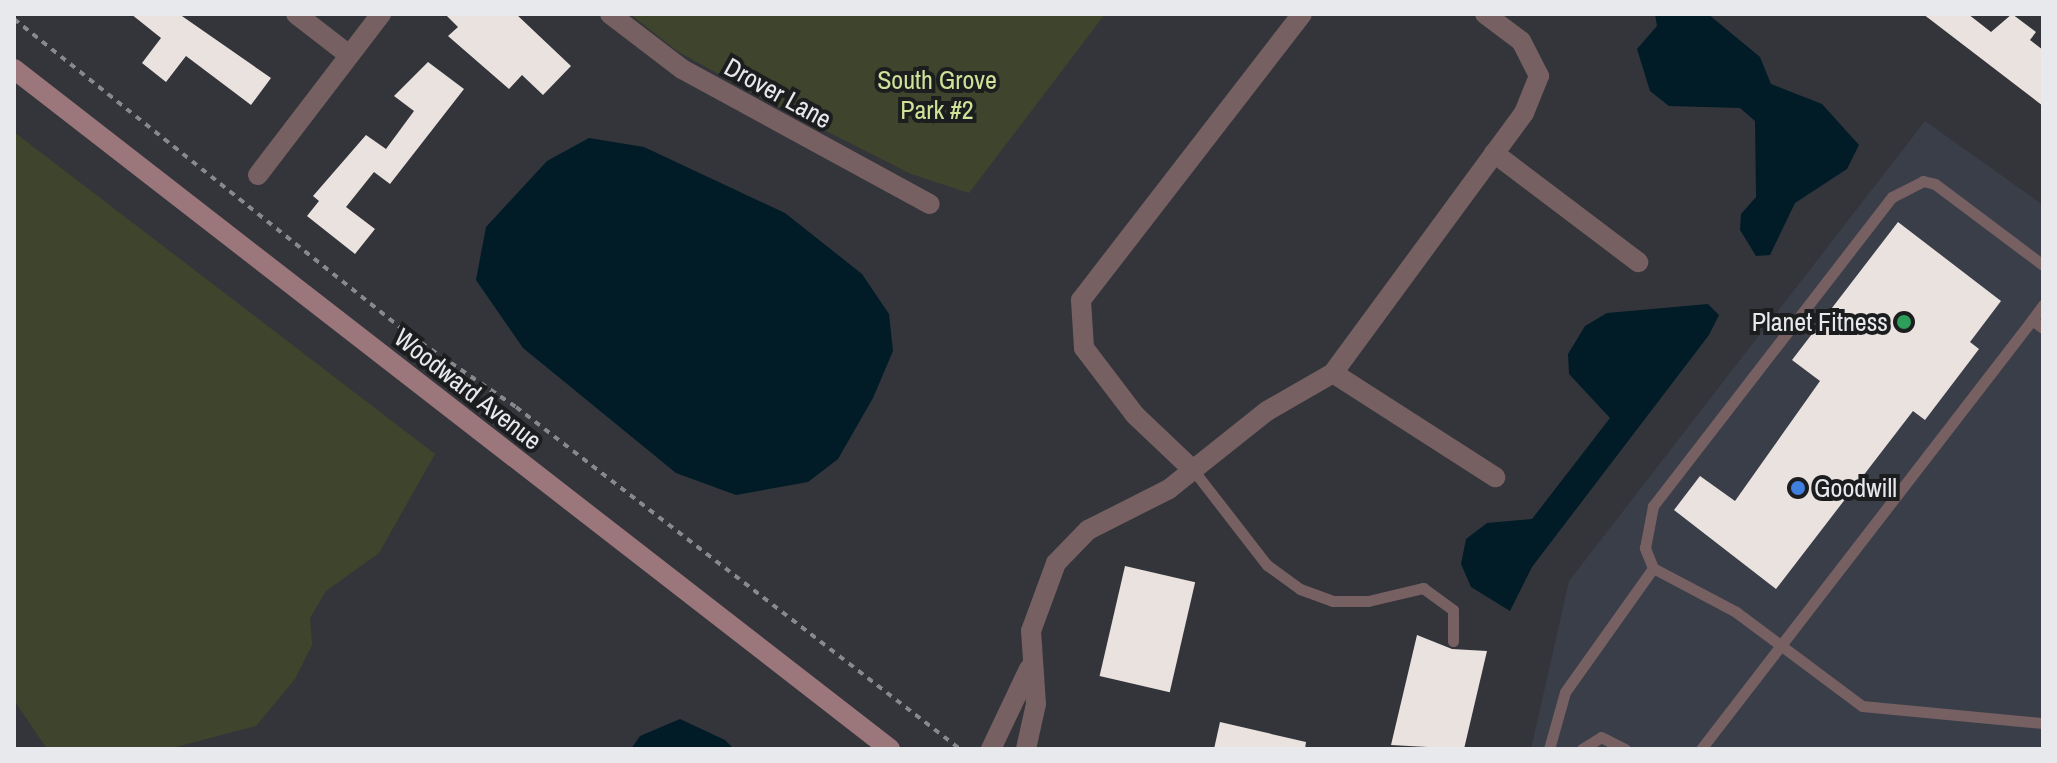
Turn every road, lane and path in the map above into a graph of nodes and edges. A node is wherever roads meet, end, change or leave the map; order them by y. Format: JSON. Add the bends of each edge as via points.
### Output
{"nodes":[{"id":1,"x":296,"y":14,"type":"edge"},
{"id":2,"x":381,"y":14,"type":"edge"},
{"id":3,"x":610,"y":14,"type":"edge"},
{"id":4,"x":1302,"y":14,"type":"edge"},
{"id":5,"x":1485,"y":14,"type":"edge"},
{"id":6,"x":14,"y":19,"type":"edge"},
{"id":7,"x":349,"y":55,"type":"junction"},
{"id":8,"x":14,"y":69,"type":"edge"},
{"id":9,"x":1494,"y":153,"type":"junction"},
{"id":10,"x":258,"y":175,"type":"dead end"},
{"id":11,"x":930,"y":204,"type":"dead end"},
{"id":12,"x":1638,"y":262,"type":"dead end"},
{"id":13,"x":2043,"y":265,"type":"edge"},
{"id":14,"x":2043,"y":305,"type":"edge"},
{"id":15,"x":2032,"y":320,"type":"junction"},
{"id":16,"x":2043,"y":328,"type":"edge"},
{"id":17,"x":1333,"y":373,"type":"junction"},
{"id":18,"x":1194,"y":471,"type":"junction"},
{"id":19,"x":1495,"y":477,"type":"dead end"},
{"id":20,"x":1653,"y":568,"type":"junction"},
{"id":21,"x":1453,"y":641,"type":"dead end"},
{"id":22,"x":1779,"y":644,"type":"junction"},
{"id":23,"x":1031,"y":661,"type":"junction"},
{"id":24,"x":2043,"y":723,"type":"edge"},
{"id":25,"x":890,"y":749,"type":"edge"},
{"id":26,"x":960,"y":749,"type":"edge"},
{"id":27,"x":991,"y":749,"type":"edge"},
{"id":28,"x":1026,"y":749,"type":"edge"},
{"id":29,"x":1549,"y":749,"type":"edge"},
{"id":30,"x":1582,"y":749,"type":"edge"},
{"id":31,"x":1625,"y":749,"type":"edge"},
{"id":32,"x":1701,"y":749,"type":"edge"}],
"edges":[{"from":1,"to":7,"type":"street"},
{"from":2,"to":7,"type":"street"},
{"from":3,"to":11,"type":"street","name":"Drover Lane","via":[[692,75]]},
{"from":4,"to":18,"type":"street","via":[[1081,300],[1084,348],[1135,415]]},
{"from":5,"to":9,"type":"street","via":[[1521,41],[1539,76],[1524,113]]},
{"from":6,"to":26,"type":"path","via":[[411,336],[516,407]]},
{"from":7,"to":10,"type":"street"},
{"from":8,"to":25,"type":"main road","name":"Woodward Avenue"},
{"from":9,"to":12,"type":"street"},
{"from":9,"to":17,"type":"street"},
{"from":13,"to":20,"type":"lane","via":[[1935,184],[1923,181],[1892,197],[1653,506],[1645,548]]},
{"from":14,"to":15,"type":"lane"},
{"from":15,"to":16,"type":"lane"},
{"from":15,"to":22,"type":"lane"},
{"from":17,"to":18,"type":"street","via":[[1267,411]]},
{"from":17,"to":19,"type":"street"},
{"from":18,"to":21,"type":"lane","via":[[1267,565],[1300,589],[1333,601],[1368,601],[1423,588],[1453,610]]},
{"from":18,"to":23,"type":"street","via":[[1071,544],[1043,586]]},
{"from":20,"to":22,"type":"lane"},
{"from":20,"to":29,"type":"lane","via":[[1565,692]]},
{"from":22,"to":24,"type":"lane","via":[[1862,706]]},
{"from":22,"to":32,"type":"lane"},
{"from":23,"to":27,"type":"street"},
{"from":23,"to":28,"type":"street","via":[[1035,716]]},
{"from":30,"to":31,"type":"lane","via":[[1601,737]]}]}
